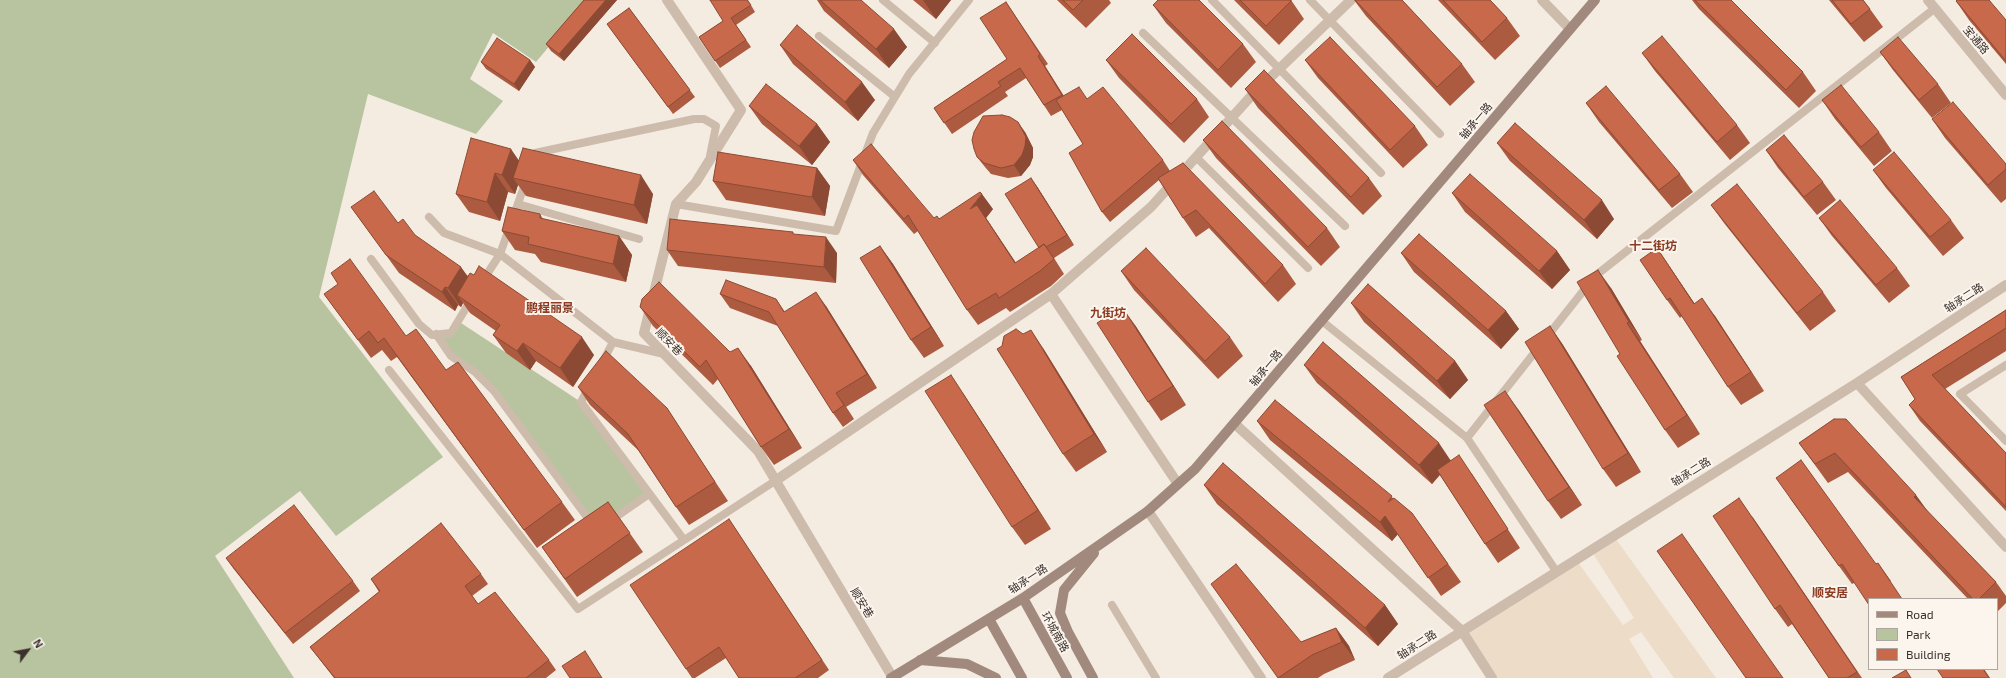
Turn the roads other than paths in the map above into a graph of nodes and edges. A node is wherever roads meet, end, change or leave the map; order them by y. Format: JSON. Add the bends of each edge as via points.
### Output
{"nodes":[{"id":1,"x":667,"y":0,"type":"edge"},
{"id":2,"x":883,"y":0,"type":"edge"},
{"id":3,"x":969,"y":0,"type":"edge"},
{"id":4,"x":1212,"y":0,"type":"edge"},
{"id":5,"x":1310,"y":0,"type":"edge"},
{"id":6,"x":1351,"y":0,"type":"edge"},
{"id":7,"x":1542,"y":0,"type":"edge"},
{"id":8,"x":1595,"y":0,"type":"edge"},
{"id":9,"x":1928,"y":0,"type":"edge"},
{"id":10,"x":1934,"y":9,"type":"junction"},
{"id":11,"x":1330,"y":20,"type":"junction"},
{"id":12,"x":1570,"y":28,"type":"junction"},
{"id":13,"x":1143,"y":33,"type":"dead end"},
{"id":14,"x":819,"y":36,"type":"dead end"},
{"id":15,"x":935,"y":43,"type":"junction"},
{"id":16,"x":1280,"y":68,"type":"junction"},
{"id":17,"x":2006,"y":95,"type":"edge"},
{"id":18,"x":895,"y":97,"type":"junction"},
{"id":19,"x":1232,"y":117,"type":"junction"},
{"id":20,"x":1440,"y":134,"type":"dead end"},
{"id":21,"x":1196,"y":157,"type":"junction"},
{"id":22,"x":708,"y":162,"type":"junction"},
{"id":23,"x":1381,"y":173,"type":"dead end"},
{"id":24,"x":518,"y":204,"type":"junction"},
{"id":25,"x":676,"y":204,"type":"junction"},
{"id":26,"x":430,"y":217,"type":"dead end"},
{"id":27,"x":1345,"y":226,"type":"dead end"},
{"id":28,"x":640,"y":239,"type":"dead end"},
{"id":29,"x":500,"y":254,"type":"junction"},
{"id":30,"x":371,"y":259,"type":"dead end"},
{"id":31,"x":1308,"y":268,"type":"edge"},
{"id":32,"x":2006,"y":286,"type":"edge"},
{"id":33,"x":1051,"y":294,"type":"junction"},
{"id":34,"x":1322,"y":321,"type":"junction"},
{"id":35,"x":436,"y":334,"type":"junction"},
{"id":36,"x":613,"y":342,"type":"junction"},
{"id":37,"x":664,"y":354,"type":"junction"},
{"id":38,"x":2006,"y":365,"type":"edge"},
{"id":39,"x":599,"y":369,"type":"edge"},
{"id":40,"x":389,"y":370,"type":"dead end"},
{"id":41,"x":592,"y":382,"type":"edge"},
{"id":42,"x":1857,"y":382,"type":"junction"},
{"id":43,"x":1235,"y":424,"type":"junction"},
{"id":44,"x":1467,"y":438,"type":"junction"},
{"id":45,"x":2006,"y":442,"type":"edge"},
{"id":46,"x":775,"y":481,"type":"junction"},
{"id":47,"x":1178,"y":484,"type":"junction"},
{"id":48,"x":649,"y":494,"type":"junction"},
{"id":49,"x":1148,"y":511,"type":"junction"},
{"id":50,"x":684,"y":540,"type":"junction"},
{"id":51,"x":1102,"y":544,"type":"junction"},
{"id":52,"x":2006,"y":547,"type":"edge"},
{"id":53,"x":1556,"y":571,"type":"junction"},
{"id":54,"x":1023,"y":598,"type":"junction"},
{"id":55,"x":1112,"y":605,"type":"dead end"},
{"id":56,"x":989,"y":619,"type":"junction"},
{"id":57,"x":1462,"y":630,"type":"junction"},
{"id":58,"x":920,"y":660,"type":"junction"},
{"id":59,"x":892,"y":678,"type":"edge"},
{"id":60,"x":996,"y":678,"type":"edge"},
{"id":61,"x":1022,"y":678,"type":"edge"},
{"id":62,"x":1067,"y":678,"type":"edge"},
{"id":63,"x":1093,"y":678,"type":"edge"},
{"id":64,"x":1156,"y":678,"type":"edge"},
{"id":65,"x":1261,"y":678,"type":"edge"},
{"id":66,"x":1388,"y":678,"type":"edge"},
{"id":67,"x":1492,"y":678,"type":"edge"}],
"edges":[{"from":1,"to":22,"type":"street","name":"顺安巷","via":[[741,110]]},
{"from":2,"to":15,"type":"lane"},
{"from":3,"to":15,"type":"lane"},
{"from":4,"to":16,"type":"lane"},
{"from":5,"to":11,"type":"lane"},
{"from":6,"to":11,"type":"street"},
{"from":7,"to":12,"type":"street"},
{"from":8,"to":12,"type":"street","name":"轴承一路"},
{"from":9,"to":10,"type":"street","name":"宝通路"},
{"from":10,"to":17,"type":"street","name":"宝通路"},
{"from":10,"to":44,"type":"lane","via":[[1595,276]]},
{"from":11,"to":16,"type":"street"},
{"from":11,"to":20,"type":"lane"},
{"from":12,"to":34,"type":"street","name":"轴承一路"},
{"from":13,"to":19,"type":"lane"},
{"from":14,"to":18,"type":"lane"},
{"from":15,"to":18,"type":"lane"},
{"from":16,"to":19,"type":"street"},
{"from":16,"to":23,"type":"lane"},
{"from":18,"to":25,"type":"lane","via":[[873,133],[836,231]]},
{"from":19,"to":21,"type":"street"},
{"from":19,"to":27,"type":"lane"},
{"from":21,"to":31,"type":"lane"},
{"from":21,"to":33,"type":"street","via":[[1151,207]]},
{"from":22,"to":24,"type":"lane","via":[[716,126],[704,119],[535,153]]},
{"from":22,"to":25,"type":"street","name":"顺安巷","via":[[696,182]]},
{"from":24,"to":28,"type":"lane"},
{"from":24,"to":29,"type":"lane"},
{"from":25,"to":37,"type":"street","name":"顺安巷","via":[[644,333]]},
{"from":26,"to":29,"type":"lane","via":[[444,233]]},
{"from":29,"to":35,"type":"lane","via":[[451,333]]},
{"from":29,"to":36,"type":"lane"},
{"from":30,"to":35,"type":"lane","via":[[419,324],[432,334]]},
{"from":32,"to":42,"type":"street","name":"轴承二路"},
{"from":33,"to":46,"type":"street"},
{"from":33,"to":47,"type":"street"},
{"from":34,"to":43,"type":"street","name":"轴承一路"},
{"from":34,"to":44,"type":"lane"},
{"from":35,"to":48,"type":"lane","via":[[451,356],[475,372],[494,391],[596,530]]},
{"from":36,"to":37,"type":"lane"},
{"from":36,"to":39,"type":"lane"},
{"from":37,"to":46,"type":"street","name":"顺安巷","via":[[758,451]]},
{"from":38,"to":45,"type":"lane","via":[[1960,394]]},
{"from":40,"to":50,"type":"lane","via":[[578,609]]},
{"from":41,"to":48,"type":"lane","via":[[581,402]]},
{"from":42,"to":52,"type":"street"},
{"from":42,"to":53,"type":"street","name":"轴承二路"},
{"from":43,"to":47,"type":"street","name":"轴承一路"},
{"from":43,"to":57,"type":"street"},
{"from":44,"to":53,"type":"lane"},
{"from":46,"to":50,"type":"lane"},
{"from":46,"to":59,"type":"street","name":"顺安巷"},
{"from":47,"to":49,"type":"street","name":"轴承一路"},
{"from":48,"to":50,"type":"lane"},
{"from":49,"to":51,"type":"street","name":"轴承一路"},
{"from":49,"to":65,"type":"street"},
{"from":51,"to":54,"type":"street","name":"轴承一路"},
{"from":51,"to":63,"type":"street","via":[[1064,590],[1060,613]]},
{"from":53,"to":57,"type":"street","name":"轴承二路"},
{"from":54,"to":56,"type":"street","name":"轴承一路"},
{"from":54,"to":62,"type":"street","name":"环城南路"},
{"from":55,"to":64,"type":"lane"},
{"from":56,"to":58,"type":"street","name":"轴承一路"},
{"from":56,"to":61,"type":"street"},
{"from":57,"to":66,"type":"street","name":"轴承二路"},
{"from":57,"to":67,"type":"street"},
{"from":58,"to":59,"type":"street","name":"轴承一路"},
{"from":58,"to":60,"type":"street","via":[[967,664]]}]}
